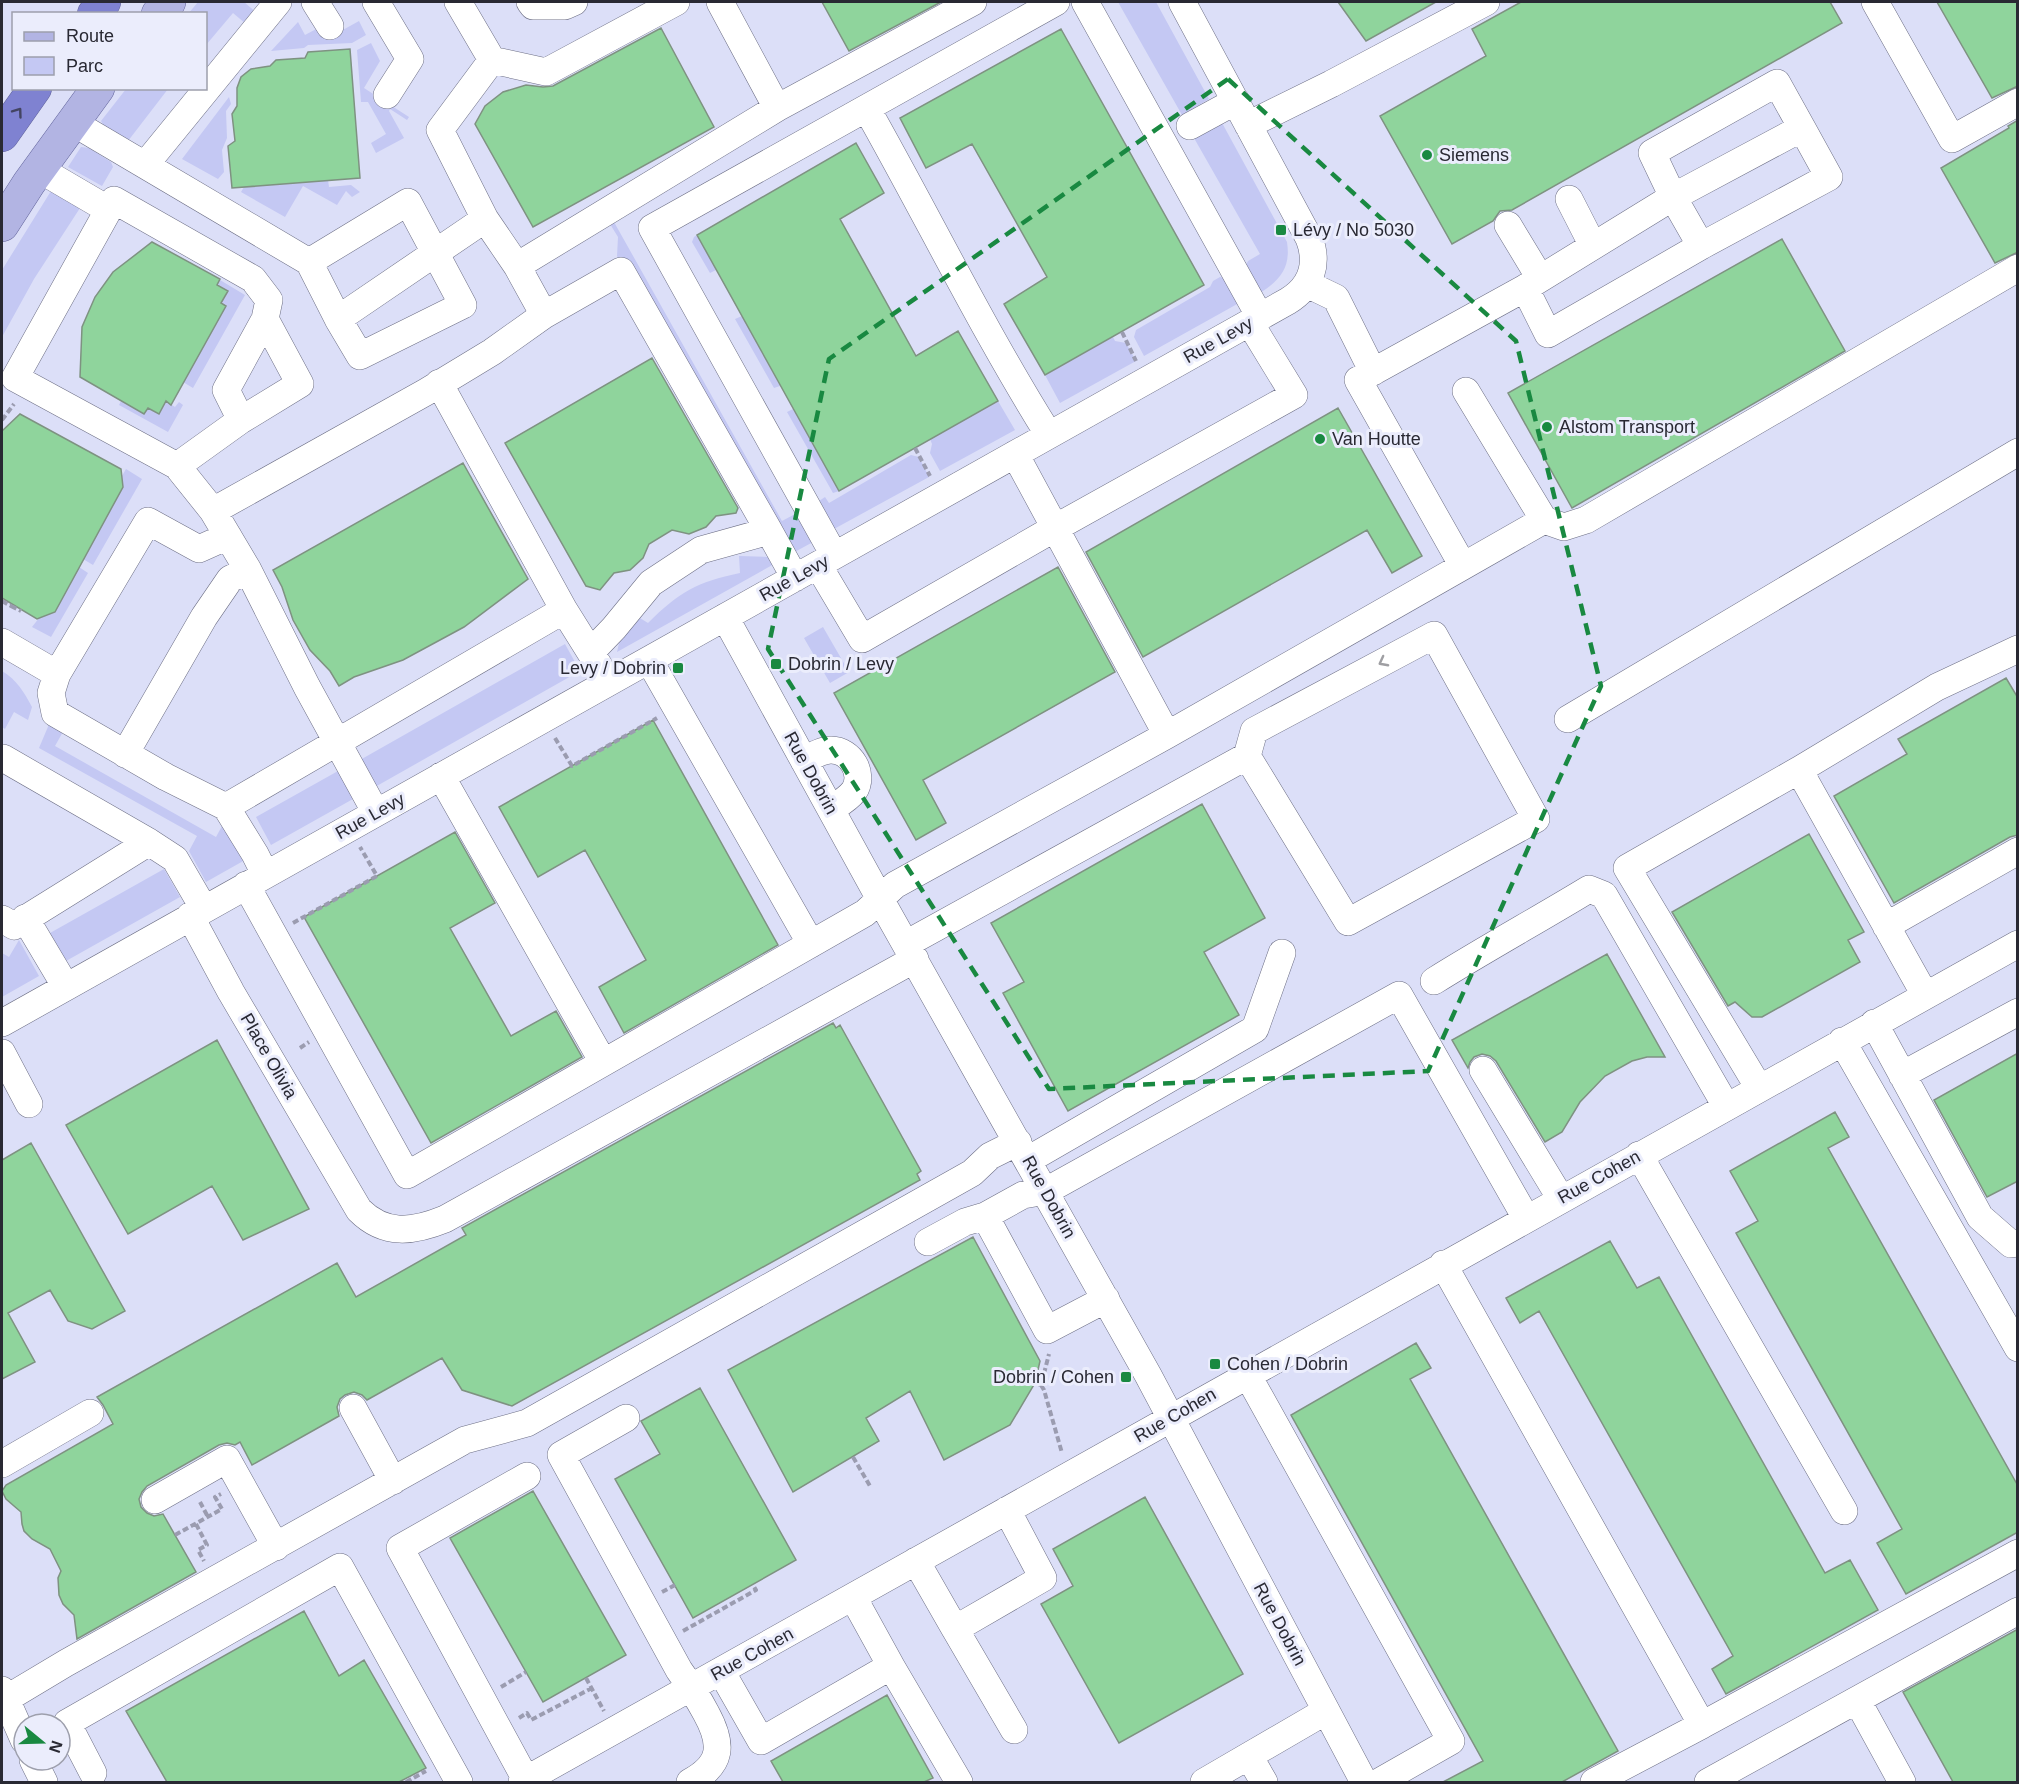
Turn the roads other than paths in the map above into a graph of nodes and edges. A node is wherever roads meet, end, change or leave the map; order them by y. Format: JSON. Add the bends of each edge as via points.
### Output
{"nodes":[{"id":1,"x":278,"y":2,"type":"edge"},
{"id":2,"x":315,"y":2,"type":"edge"},
{"id":3,"x":376,"y":2,"type":"edge"},
{"id":4,"x":459,"y":2,"type":"edge"},
{"id":5,"x":530,"y":2,"type":"edge"},
{"id":6,"x":574,"y":2,"type":"edge"},
{"id":7,"x":676,"y":2,"type":"edge"},
{"id":8,"x":720,"y":2,"type":"edge"},
{"id":9,"x":973,"y":2,"type":"edge"},
{"id":10,"x":1056,"y":2,"type":"edge"},
{"id":11,"x":1086,"y":2,"type":"edge"},
{"id":12,"x":1182,"y":2,"type":"edge"},
{"id":13,"x":1486,"y":2,"type":"edge"},
{"id":14,"x":1875,"y":2,"type":"edge"},
{"id":15,"x":330,"y":26,"type":"dead end"},
{"id":16,"x":492,"y":60,"type":"junction"},
{"id":17,"x":207,"y":89,"type":"edge"},
{"id":18,"x":34,"y":90,"type":"edge"},
{"id":19,"x":96,"y":90,"type":"edge"},
{"id":20,"x":206,"y":90,"type":"edge"},
{"id":21,"x":387,"y":95,"type":"dead end"},
{"id":22,"x":1236,"y":101,"type":"junction"},
{"id":23,"x":2018,"y":102,"type":"edge"},
{"id":24,"x":777,"y":108,"type":"junction"},
{"id":25,"x":867,"y":109,"type":"junction"},
{"id":26,"x":72,"y":122,"type":"junction"},
{"id":27,"x":1248,"y":125,"type":"junction"},
{"id":28,"x":1190,"y":126,"type":"dead end"},
{"id":29,"x":1802,"y":128,"type":"junction"},
{"id":30,"x":2,"y":135,"type":"edge"},
{"id":31,"x":145,"y":165,"type":"junction"},
{"id":32,"x":39,"y":169,"type":"junction"},
{"id":33,"x":1673,"y":197,"type":"junction"},
{"id":34,"x":1569,"y":199,"type":"dead end"},
{"id":35,"x":109,"y":210,"type":"junction"},
{"id":36,"x":485,"y":219,"type":"junction"},
{"id":37,"x":2,"y":225,"type":"edge"},
{"id":38,"x":1508,"y":225,"type":"dead end"},
{"id":39,"x":1593,"y":246,"type":"junction"},
{"id":40,"x":1701,"y":246,"type":"junction"},
{"id":41,"x":435,"y":252,"type":"junction"},
{"id":42,"x":309,"y":262,"type":"junction"},
{"id":43,"x":517,"y":266,"type":"junction"},
{"id":44,"x":2018,"y":268,"type":"edge"},
{"id":45,"x":1532,"y":283,"type":"junction"},
{"id":46,"x":1307,"y":284,"type":"junction"},
{"id":47,"x":544,"y":315,"type":"junction"},
{"id":48,"x":265,"y":319,"type":"junction"},
{"id":49,"x":338,"y":319,"type":"junction"},
{"id":50,"x":1255,"y":320,"type":"junction"},
{"id":51,"x":1373,"y":372,"type":"junction"},
{"id":52,"x":8,"y":375,"type":"edge"},
{"id":53,"x":439,"y":383,"type":"junction"},
{"id":54,"x":1466,"y":391,"type":"dead end"},
{"id":55,"x":241,"y":420,"type":"junction"},
{"id":56,"x":1048,"y":435,"type":"junction"},
{"id":57,"x":2018,"y":452,"type":"edge"},
{"id":58,"x":1015,"y":454,"type":"junction"},
{"id":59,"x":177,"y":466,"type":"junction"},
{"id":60,"x":213,"y":511,"type":"junction"},
{"id":61,"x":1544,"y":520,"type":"junction"},
{"id":62,"x":1055,"y":528,"type":"junction"},
{"id":63,"x":769,"y":531,"type":"junction"},
{"id":64,"x":228,"y":536,"type":"junction"},
{"id":65,"x":816,"y":566,"type":"junction"},
{"id":66,"x":1463,"y":566,"type":"junction"},
{"id":67,"x":248,"y":570,"type":"junction"},
{"id":68,"x":564,"y":610,"type":"junction"},
{"id":69,"x":725,"y":617,"type":"junction"},
{"id":70,"x":2,"y":642,"type":"edge"},
{"id":71,"x":2018,"y":650,"type":"edge"},
{"id":72,"x":591,"y":652,"type":"junction"},
{"id":73,"x":649,"y":660,"type":"junction"},
{"id":74,"x":57,"y":674,"type":"junction"},
{"id":75,"x":609,"y":682,"type":"junction"},
{"id":76,"x":1568,"y":719,"type":"dead end"},
{"id":77,"x":1167,"y":735,"type":"junction"},
{"id":78,"x":337,"y":742,"type":"junction"},
{"id":79,"x":125,"y":754,"type":"junction"},
{"id":80,"x":1247,"y":756,"type":"junction"},
{"id":81,"x":2,"y":758,"type":"edge"},
{"id":82,"x":804,"y":761,"type":"junction"},
{"id":83,"x":1799,"y":770,"type":"junction"},
{"id":84,"x":441,"y":776,"type":"junction"},
{"id":85,"x":226,"y":807,"type":"junction"},
{"id":86,"x":831,"y":809,"type":"junction"},
{"id":87,"x":375,"y":813,"type":"junction"},
{"id":88,"x":149,"y":842,"type":"junction"},
{"id":89,"x":2018,"y":851,"type":"edge"},
{"id":90,"x":256,"y":880,"type":"junction"},
{"id":91,"x":880,"y":899,"type":"junction"},
{"id":92,"x":197,"y":913,"type":"junction"},
{"id":93,"x":13,"y":918,"type":"edge"},
{"id":94,"x":1886,"y":926,"type":"junction"},
{"id":95,"x":811,"y":944,"type":"junction"},
{"id":96,"x":2018,"y":944,"type":"edge"},
{"id":97,"x":910,"y":952,"type":"junction"},
{"id":98,"x":1282,"y":952,"type":"dead end"},
{"id":99,"x":1434,"y":981,"type":"dead end"},
{"id":100,"x":66,"y":987,"type":"junction"},
{"id":101,"x":1925,"y":995,"type":"junction"},
{"id":102,"x":2018,"y":1012,"type":"edge"},
{"id":103,"x":2,"y":1023,"type":"edge"},
{"id":104,"x":1874,"y":1023,"type":"junction"},
{"id":105,"x":1842,"y":1041,"type":"junction"},
{"id":106,"x":2,"y":1053,"type":"edge"},
{"id":107,"x":603,"y":1062,"type":"junction"},
{"id":108,"x":1483,"y":1070,"type":"dead end"},
{"id":109,"x":1902,"y":1075,"type":"junction"},
{"id":110,"x":1759,"y":1088,"type":"junction"},
{"id":111,"x":30,"y":1104,"type":"dead end"},
{"id":112,"x":1726,"y":1106,"type":"junction"},
{"id":113,"x":1023,"y":1151,"type":"junction"},
{"id":114,"x":1639,"y":1155,"type":"junction"},
{"id":115,"x":1046,"y":1191,"type":"junction"},
{"id":116,"x":1561,"y":1198,"type":"junction"},
{"id":117,"x":985,"y":1216,"type":"junction"},
{"id":118,"x":1526,"y":1218,"type":"junction"},
{"id":119,"x":928,"y":1242,"type":"dead end"},
{"id":120,"x":2018,"y":1243,"type":"edge"},
{"id":121,"x":1443,"y":1264,"type":"junction"},
{"id":122,"x":1106,"y":1299,"type":"junction"},
{"id":123,"x":2018,"y":1348,"type":"edge"},
{"id":124,"x":1247,"y":1374,"type":"junction"},
{"id":125,"x":354,"y":1408,"type":"dead end"},
{"id":126,"x":90,"y":1413,"type":"dead end"},
{"id":127,"x":626,"y":1418,"type":"dead end"},
{"id":128,"x":1171,"y":1418,"type":"junction"},
{"id":129,"x":2,"y":1464,"type":"edge"},
{"id":130,"x":526,"y":1476,"type":"dead end"},
{"id":131,"x":393,"y":1481,"type":"junction"},
{"id":132,"x":155,"y":1500,"type":"dead end"},
{"id":133,"x":1007,"y":1510,"type":"junction"},
{"id":134,"x":1845,"y":1511,"type":"dead end"},
{"id":135,"x":276,"y":1547,"type":"junction"},
{"id":136,"x":2018,"y":1553,"type":"edge"},
{"id":137,"x":916,"y":1561,"type":"junction"},
{"id":138,"x":853,"y":1597,"type":"junction"},
{"id":139,"x":2018,"y":1611,"type":"edge"},
{"id":140,"x":955,"y":1629,"type":"junction"},
{"id":141,"x":891,"y":1666,"type":"junction"},
{"id":142,"x":721,"y":1671,"type":"junction"},
{"id":143,"x":692,"y":1687,"type":"junction"},
{"id":144,"x":4,"y":1694,"type":"edge"},
{"id":145,"x":1857,"y":1700,"type":"junction"},
{"id":146,"x":1326,"y":1711,"type":"junction"},
{"id":147,"x":12,"y":1712,"type":"edge"},
{"id":148,"x":1702,"y":1725,"type":"junction"},
{"id":149,"x":1014,"y":1730,"type":"dead end"},
{"id":150,"x":1249,"y":1756,"type":"junction"},
{"id":151,"x":89,"y":1779,"type":"edge"},
{"id":152,"x":524,"y":1781,"type":"edge"},
{"id":153,"x":459,"y":1782,"type":"edge"},
{"id":154,"x":690,"y":1782,"type":"edge"},
{"id":155,"x":959,"y":1782,"type":"edge"},
{"id":156,"x":1204,"y":1782,"type":"edge"},
{"id":157,"x":1264,"y":1782,"type":"edge"},
{"id":158,"x":1364,"y":1782,"type":"edge"},
{"id":159,"x":1379,"y":1782,"type":"edge"},
{"id":160,"x":1594,"y":1782,"type":"edge"},
{"id":161,"x":1708,"y":1782,"type":"edge"},
{"id":162,"x":1902,"y":1782,"type":"edge"}],
"edges":[{"from":1,"to":17,"type":"street"},
{"from":2,"to":15,"type":"street"},
{"from":3,"to":21,"type":"street","via":[[410,59]]},
{"from":4,"to":16,"type":"street"},
{"from":5,"to":6,"type":"street","via":[[533,6],[565,6]]},
{"from":7,"to":16,"type":"street","via":[[546,72]]},
{"from":8,"to":24,"type":"street"},
{"from":9,"to":24,"type":"street"},
{"from":10,"to":25,"type":"street"},
{"from":11,"to":50,"type":"street"},
{"from":12,"to":22,"type":"street"},
{"from":13,"to":27,"type":"street"},
{"from":14,"to":23,"type":"street","via":[[1952,139]]},
{"from":16,"to":36,"type":"street","via":[[440,130]]},
{"from":30,"to":18,"type":"highway","one_way":true},
{"from":19,"to":26,"type":"main road"},
{"from":20,"to":31,"type":"street"},
{"from":22,"to":27,"type":"street"},
{"from":22,"to":28,"type":"street"},
{"from":24,"to":43,"type":"street"},
{"from":25,"to":56,"type":"street"},
{"from":25,"to":65,"type":"street","via":[[652,228]]},
{"from":26,"to":31,"type":"street"},
{"from":26,"to":32,"type":"main road"},
{"from":27,"to":46,"type":"street","via":[[1312,247],[1314,264]]},
{"from":29,"to":33,"type":"street"},
{"from":29,"to":33,"type":"street","via":[[1777,83],[1652,153]]},
{"from":29,"to":40,"type":"street","via":[[1829,177]]},
{"from":31,"to":42,"type":"street"},
{"from":32,"to":35,"type":"street"},
{"from":32,"to":37,"type":"main road"},
{"from":33,"to":39,"type":"street"},
{"from":33,"to":40,"type":"street"},
{"from":34,"to":39,"type":"street"},
{"from":35,"to":48,"type":"street","via":[[114,200],[253,279],[269,300]]},
{"from":35,"to":52,"type":"street"},
{"from":36,"to":41,"type":"street"},
{"from":36,"to":43,"type":"street"},
{"from":38,"to":45,"type":"street"},
{"from":39,"to":45,"type":"street"},
{"from":40,"to":45,"type":"street","via":[[1548,334]]},
{"from":41,"to":42,"type":"street","via":[[408,202]]},
{"from":41,"to":49,"type":"street"},
{"from":41,"to":49,"type":"street","via":[[463,305],[360,356]]},
{"from":42,"to":49,"type":"street"},
{"from":43,"to":47,"type":"street"},
{"from":44,"to":61,"type":"street","via":[[1586,520],[1564,527]]},
{"from":45,"to":51,"type":"street"},
{"from":46,"to":50,"type":"street","name":"Rue Levy","via":[[1296,296]]},
{"from":46,"to":51,"type":"street","via":[[1336,298]]},
{"from":47,"to":53,"type":"street"},
{"from":47,"to":63,"type":"street","via":[[621,271]]},
{"from":48,"to":55,"type":"street","via":[[226,390]]},
{"from":48,"to":55,"type":"street","via":[[300,384]]},
{"from":50,"to":56,"type":"street","name":"Rue Levy"},
{"from":50,"to":62,"type":"street","via":[[1294,395]]},
{"from":51,"to":66,"type":"street","via":[[1358,380]]},
{"from":52,"to":59,"type":"street"},
{"from":53,"to":60,"type":"street"},
{"from":53,"to":68,"type":"street"},
{"from":54,"to":61,"type":"street"},
{"from":55,"to":59,"type":"street"},
{"from":56,"to":58,"type":"street","name":"Rue Levy"},
{"from":57,"to":76,"type":"street"},
{"from":58,"to":62,"type":"street"},
{"from":58,"to":65,"type":"street","name":"Rue Levy"},
{"from":59,"to":60,"type":"street"},
{"from":60,"to":64,"type":"street"},
{"from":61,"to":66,"type":"street"},
{"from":62,"to":65,"type":"street","via":[[862,639]]},
{"from":62,"to":77,"type":"street"},
{"from":63,"to":65,"type":"street"},
{"from":63,"to":72,"type":"street","via":[[701,550],[651,583]]},
{"from":64,"to":67,"type":"street"},
{"from":64,"to":74,"type":"street","via":[[199,549],[148,521]]},
{"from":65,"to":69,"type":"street","name":"Rue Levy"},
{"from":66,"to":77,"type":"street"},
{"from":67,"to":78,"type":"street"},
{"from":67,"to":79,"type":"street","via":[[230,579],[204,617]]},
{"from":68,"to":72,"type":"street"},
{"from":68,"to":78,"type":"street"},
{"from":69,"to":73,"type":"street","name":"Rue Levy"},
{"from":69,"to":82,"type":"street","name":"Rue Dobrin"},
{"from":70,"to":74,"type":"street"},
{"from":71,"to":83,"type":"street","via":[[1937,687]]},
{"from":72,"to":75,"type":"street"},
{"from":73,"to":75,"type":"street","name":"Rue Levy"},
{"from":73,"to":95,"type":"street"},
{"from":74,"to":79,"type":"street","via":[[51,693],[56,713]]},
{"from":75,"to":84,"type":"street","name":"Rue Levy"},
{"from":77,"to":91,"type":"street","via":[[895,885]]},
{"from":78,"to":85,"type":"street"},
{"from":78,"to":87,"type":"street"},
{"from":79,"to":85,"type":"street"},
{"from":80,"to":80,"type":"street","one_way":true,"via":[[1348,922],[1536,819],[1434,635],[1254,731]]},
{"from":80,"to":97,"type":"street","name":"Place Olivia"},
{"from":81,"to":88,"type":"street","name":"Place Olivia"},
{"from":82,"to":86,"type":"street","name":"Rue Dobrin"},
{"from":82,"to":86,"type":"street","via":[[822,751],[835,750],[857,769],[854,791]]},
{"from":83,"to":94,"type":"street"},
{"from":83,"to":110,"type":"street","via":[[1627,868]]},
{"from":84,"to":87,"type":"street","name":"Rue Levy"},
{"from":84,"to":107,"type":"street"},
{"from":85,"to":90,"type":"street","via":[[255,854]]},
{"from":86,"to":91,"type":"street","name":"Rue Dobrin"},
{"from":87,"to":90,"type":"street","name":"Rue Levy"},
{"from":88,"to":92,"type":"street","name":"Place Olivia","via":[[175,859]]},
{"from":88,"to":93,"type":"street"},
{"from":89,"to":94,"type":"street"},
{"from":90,"to":92,"type":"street","name":"Rue Levy"},
{"from":90,"to":107,"type":"street","via":[[407,1175]]},
{"from":91,"to":95,"type":"street","via":[[865,913]]},
{"from":91,"to":97,"type":"street","name":"Rue Dobrin"},
{"from":92,"to":97,"type":"street","name":"Place Olivia","via":[[231,992],[349,1194],[367,1219],[385,1228],[411,1229],[445,1219]]},
{"from":92,"to":100,"type":"street","name":"Rue Levy"},
{"from":93,"to":100,"type":"street"},
{"from":94,"to":101,"type":"street"},
{"from":95,"to":107,"type":"street"},
{"from":96,"to":101,"type":"street","name":"Rue Cohen"},
{"from":97,"to":113,"type":"street","name":"Rue Dobrin"},
{"from":98,"to":113,"type":"street","via":[[1255,1029]]},
{"from":99,"to":112,"type":"street","via":[[1589,889],[1604,895]]},
{"from":100,"to":103,"type":"street","name":"Rue Levy"},
{"from":101,"to":104,"type":"street","name":"Rue Cohen"},
{"from":102,"to":109,"type":"street"},
{"from":104,"to":105,"type":"street","name":"Rue Cohen"},
{"from":104,"to":109,"type":"street"},
{"from":105,"to":110,"type":"street","name":"Rue Cohen"},
{"from":105,"to":123,"type":"street"},
{"from":106,"to":111,"type":"street"},
{"from":108,"to":116,"type":"street"},
{"from":109,"to":120,"type":"street","via":[[1980,1217],[2011,1244]]},
{"from":110,"to":112,"type":"street","name":"Rue Cohen"},
{"from":112,"to":114,"type":"street","name":"Rue Cohen"},
{"from":113,"to":115,"type":"street","name":"Rue Dobrin"},
{"from":113,"to":131,"type":"street","via":[[990,1156],[972,1173],[527,1423],[465,1440]]},
{"from":114,"to":116,"type":"street","name":"Rue Cohen"},
{"from":114,"to":134,"type":"street"},
{"from":115,"to":117,"type":"street","via":[[1023,1195]]},
{"from":115,"to":118,"type":"street","via":[[1399,995]]},
{"from":115,"to":122,"type":"street","name":"Rue Dobrin"},
{"from":116,"to":118,"type":"street","name":"Rue Cohen"},
{"from":117,"to":119,"type":"street"},
{"from":117,"to":122,"type":"street","via":[[1047,1330]]},
{"from":118,"to":121,"type":"street","name":"Rue Cohen"},
{"from":121,"to":124,"type":"street","name":"Rue Cohen"},
{"from":121,"to":148,"type":"street"},
{"from":122,"to":128,"type":"street","name":"Rue Dobrin"},
{"from":124,"to":128,"type":"street","name":"Rue Cohen"},
{"from":124,"to":159,"type":"street","via":[[1450,1741]]},
{"from":125,"to":131,"type":"street"},
{"from":126,"to":129,"type":"street"},
{"from":127,"to":143,"type":"street","via":[[561,1455]]},
{"from":128,"to":133,"type":"street","name":"Rue Cohen"},
{"from":128,"to":146,"type":"street","name":"Rue Dobrin"},
{"from":130,"to":152,"type":"street","via":[[400,1548]]},
{"from":131,"to":135,"type":"street"},
{"from":132,"to":135,"type":"street","via":[[227,1459]]},
{"from":133,"to":137,"type":"street","name":"Rue Cohen"},
{"from":133,"to":140,"type":"street","via":[[1043,1578]]},
{"from":135,"to":144,"type":"street","via":[[66,1664]]},
{"from":136,"to":148,"type":"street"},
{"from":137,"to":138,"type":"street","name":"Rue Cohen"},
{"from":137,"to":140,"type":"street"},
{"from":138,"to":141,"type":"street"},
{"from":138,"to":142,"type":"street","name":"Rue Cohen"},
{"from":139,"to":145,"type":"street"},
{"from":140,"to":149,"type":"street"},
{"from":141,"to":142,"type":"street","via":[[761,1741]]},
{"from":141,"to":155,"type":"street"},
{"from":142,"to":143,"type":"street","name":"Rue Cohen"},
{"from":143,"to":152,"type":"street","name":"Rue Cohen"},
{"from":143,"to":154,"type":"street","via":[[714,1727],[718,1746],[713,1764]]},
{"from":144,"to":147,"type":"street"},
{"from":145,"to":161,"type":"street"},
{"from":145,"to":162,"type":"street"},
{"from":146,"to":150,"type":"street"},
{"from":146,"to":158,"type":"street","name":"Rue Dobrin"},
{"from":148,"to":160,"type":"street"},
{"from":150,"to":156,"type":"street"},
{"from":150,"to":157,"type":"street"},
{"from":151,"to":153,"type":"street","via":[[67,1723],[340,1567]]}]}
